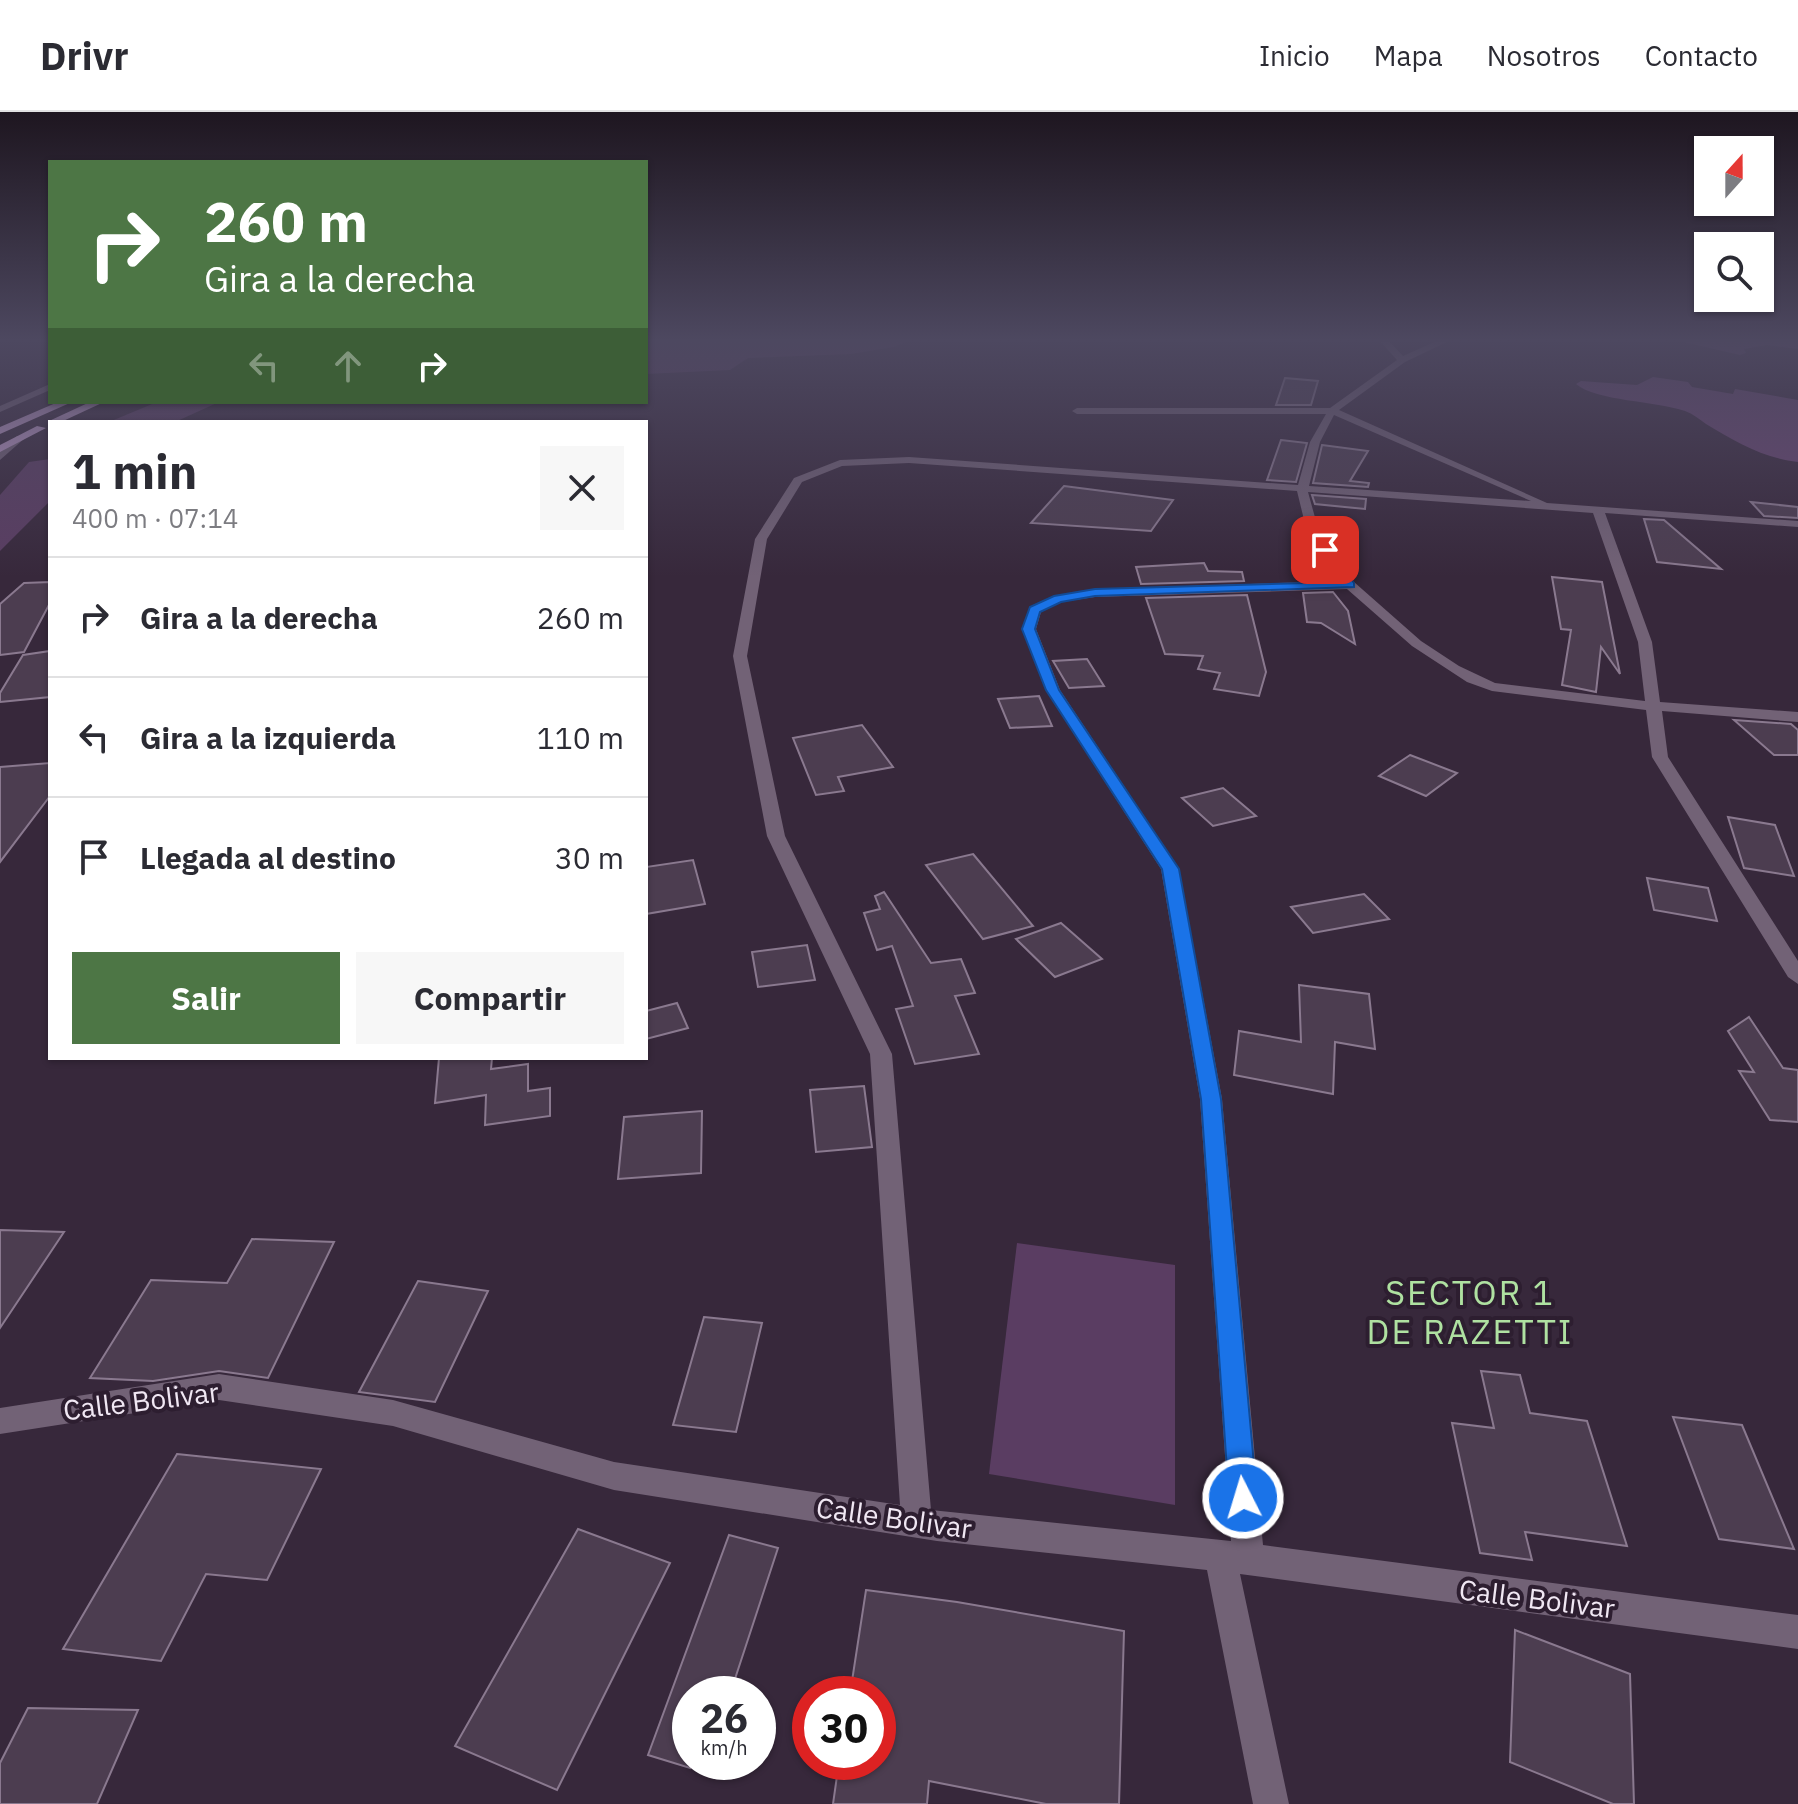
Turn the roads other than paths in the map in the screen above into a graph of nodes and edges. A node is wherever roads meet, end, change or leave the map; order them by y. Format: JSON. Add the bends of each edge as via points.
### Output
{"nodes":[{"id":1,"x":28,"y":419,"type":"edge"},
{"id":2,"x":1328,"y":419,"type":"edge"},
{"id":3,"x":1350,"y":419,"type":"edge"},
{"id":4,"x":48,"y":425,"type":"edge"},
{"id":5,"x":0,"y":431,"type":"edge"},
{"id":6,"x":20,"y":438,"type":"junction"},
{"id":7,"x":0,"y":449,"type":"edge"},
{"id":8,"x":0,"y":457,"type":"edge"},
{"id":9,"x":1302,"y":490,"type":"junction"},
{"id":10,"x":1557,"y":509,"type":"junction"},
{"id":11,"x":1598,"y":511,"type":"junction"},
{"id":12,"x":1798,"y":524,"type":"edge"},
{"id":13,"x":1350,"y":585,"type":"junction"},
{"id":14,"x":1653,"y":706,"type":"junction"},
{"id":15,"x":1798,"y":717,"type":"edge"},
{"id":16,"x":1798,"y":977,"type":"edge"},
{"id":17,"x":0,"y":1421,"type":"edge"},
{"id":18,"x":917,"y":1522,"type":"junction"},
{"id":19,"x":1234,"y":1558,"type":"junction"},
{"id":20,"x":1798,"y":1632,"type":"edge"},
{"id":21,"x":1271,"y":1804,"type":"edge"}],
"edges":[{"from":1,"to":5,"type":"highway"},
{"from":2,"to":9,"type":"street","via":[[1315,442]]},
{"from":3,"to":10,"type":"street"},
{"from":4,"to":6,"type":"highway"},
{"from":6,"to":7,"type":"highway"},
{"from":6,"to":8,"type":"street"},
{"from":9,"to":10,"type":"street"},
{"from":9,"to":13,"type":"street","via":[[1313,532]]},
{"from":9,"to":18,"type":"street","via":[[909,460],[840,463],[798,480],[761,539],[740,656],[776,836],[881,1054]]},
{"from":10,"to":11,"type":"street"},
{"from":11,"to":12,"type":"street"},
{"from":11,"to":14,"type":"street","via":[[1645,642]]},
{"from":13,"to":14,"type":"street","via":[[1400,632],[1476,682],[1511,691]]},
{"from":13,"to":19,"type":"street","via":[[1095,593],[1058,599],[1035,610],[1029,629],[1053,690],[1170,869],[1211,1099]]},
{"from":14,"to":15,"type":"street"},
{"from":14,"to":16,"type":"street","via":[[1660,757]]},
{"from":17,"to":18,"type":"street","name":"Calle Bolivar","via":[[219,1387],[393,1413],[614,1476]]},
{"from":18,"to":19,"type":"street","name":"Calle Bolivar"},
{"from":19,"to":20,"type":"street","name":"Calle Bolivar"},
{"from":19,"to":21,"type":"street"}]}
